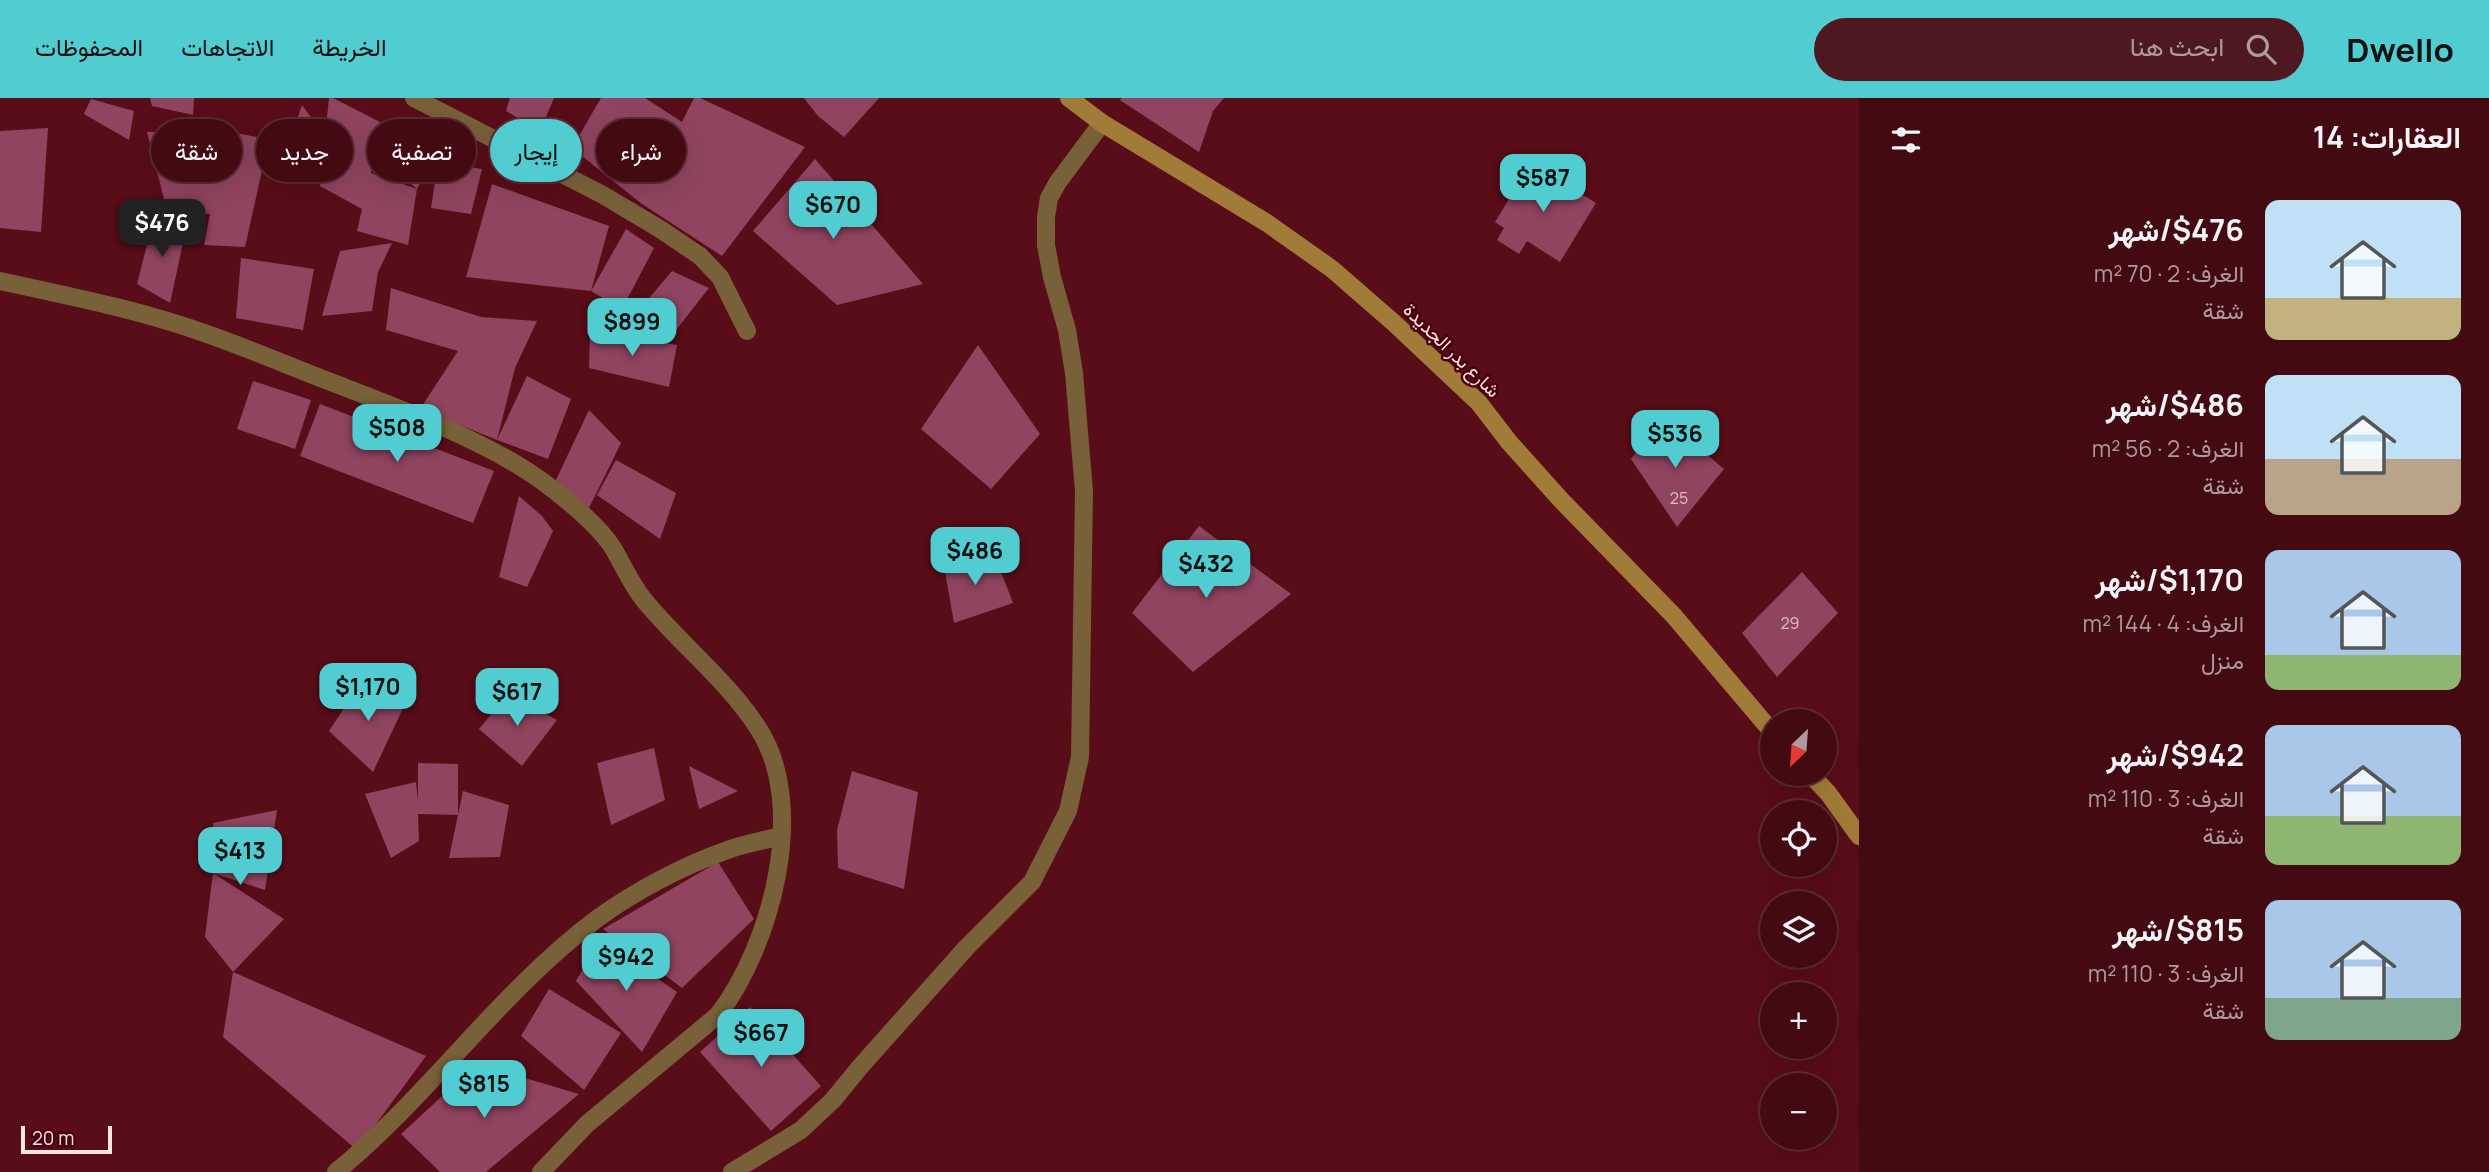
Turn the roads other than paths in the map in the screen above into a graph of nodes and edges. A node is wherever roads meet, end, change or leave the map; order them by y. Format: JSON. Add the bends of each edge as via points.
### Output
{"nodes":[{"id":1,"x":414,"y":98,"type":"edge"},
{"id":2,"x":1069,"y":98,"type":"edge"},
{"id":3,"x":1102,"y":123,"type":"junction"},
{"id":4,"x":0,"y":281,"type":"edge"},
{"id":5,"x":747,"y":331,"type":"dead end"},
{"id":6,"x":1760,"y":718,"type":"edge"},
{"id":7,"x":1821,"y":786,"type":"edge"},
{"id":8,"x":781,"y":836,"type":"junction"},
{"id":9,"x":1859,"y":836,"type":"edge"},
{"id":10,"x":336,"y":1172,"type":"edge"},
{"id":11,"x":541,"y":1172,"type":"edge"},
{"id":12,"x":732,"y":1172,"type":"edge"}],
"edges":[{"from":1,"to":5,"type":"street","via":[[660,229],[720,277]]},
{"from":2,"to":3,"type":"main road","name":"شارع بدر الجديدة"},
{"from":3,"to":6,"type":"main road","name":"شارع بدر الجديدة","via":[[1267,223],[1332,269],[1394,323],[1479,403],[1509,442],[1674,616]]},
{"from":3,"to":12,"type":"street","via":[[1058,182],[1046,217],[1046,245],[1074,373],[1084,491],[1080,757],[1068,811],[1032,882],[966,948],[833,1100],[802,1129]]},
{"from":4,"to":8,"type":"street","via":[[130,310],[207,334],[430,422],[519,465],[549,486],[611,545],[642,598],[759,729],[779,784]]},
{"from":7,"to":9,"type":"main road"},
{"from":8,"to":10,"type":"street","via":[[713,856],[656,882],[598,918],[528,978],[374,1139]]},
{"from":8,"to":11,"type":"street","via":[[773,892],[761,932],[718,1016],[587,1124]]}]}
